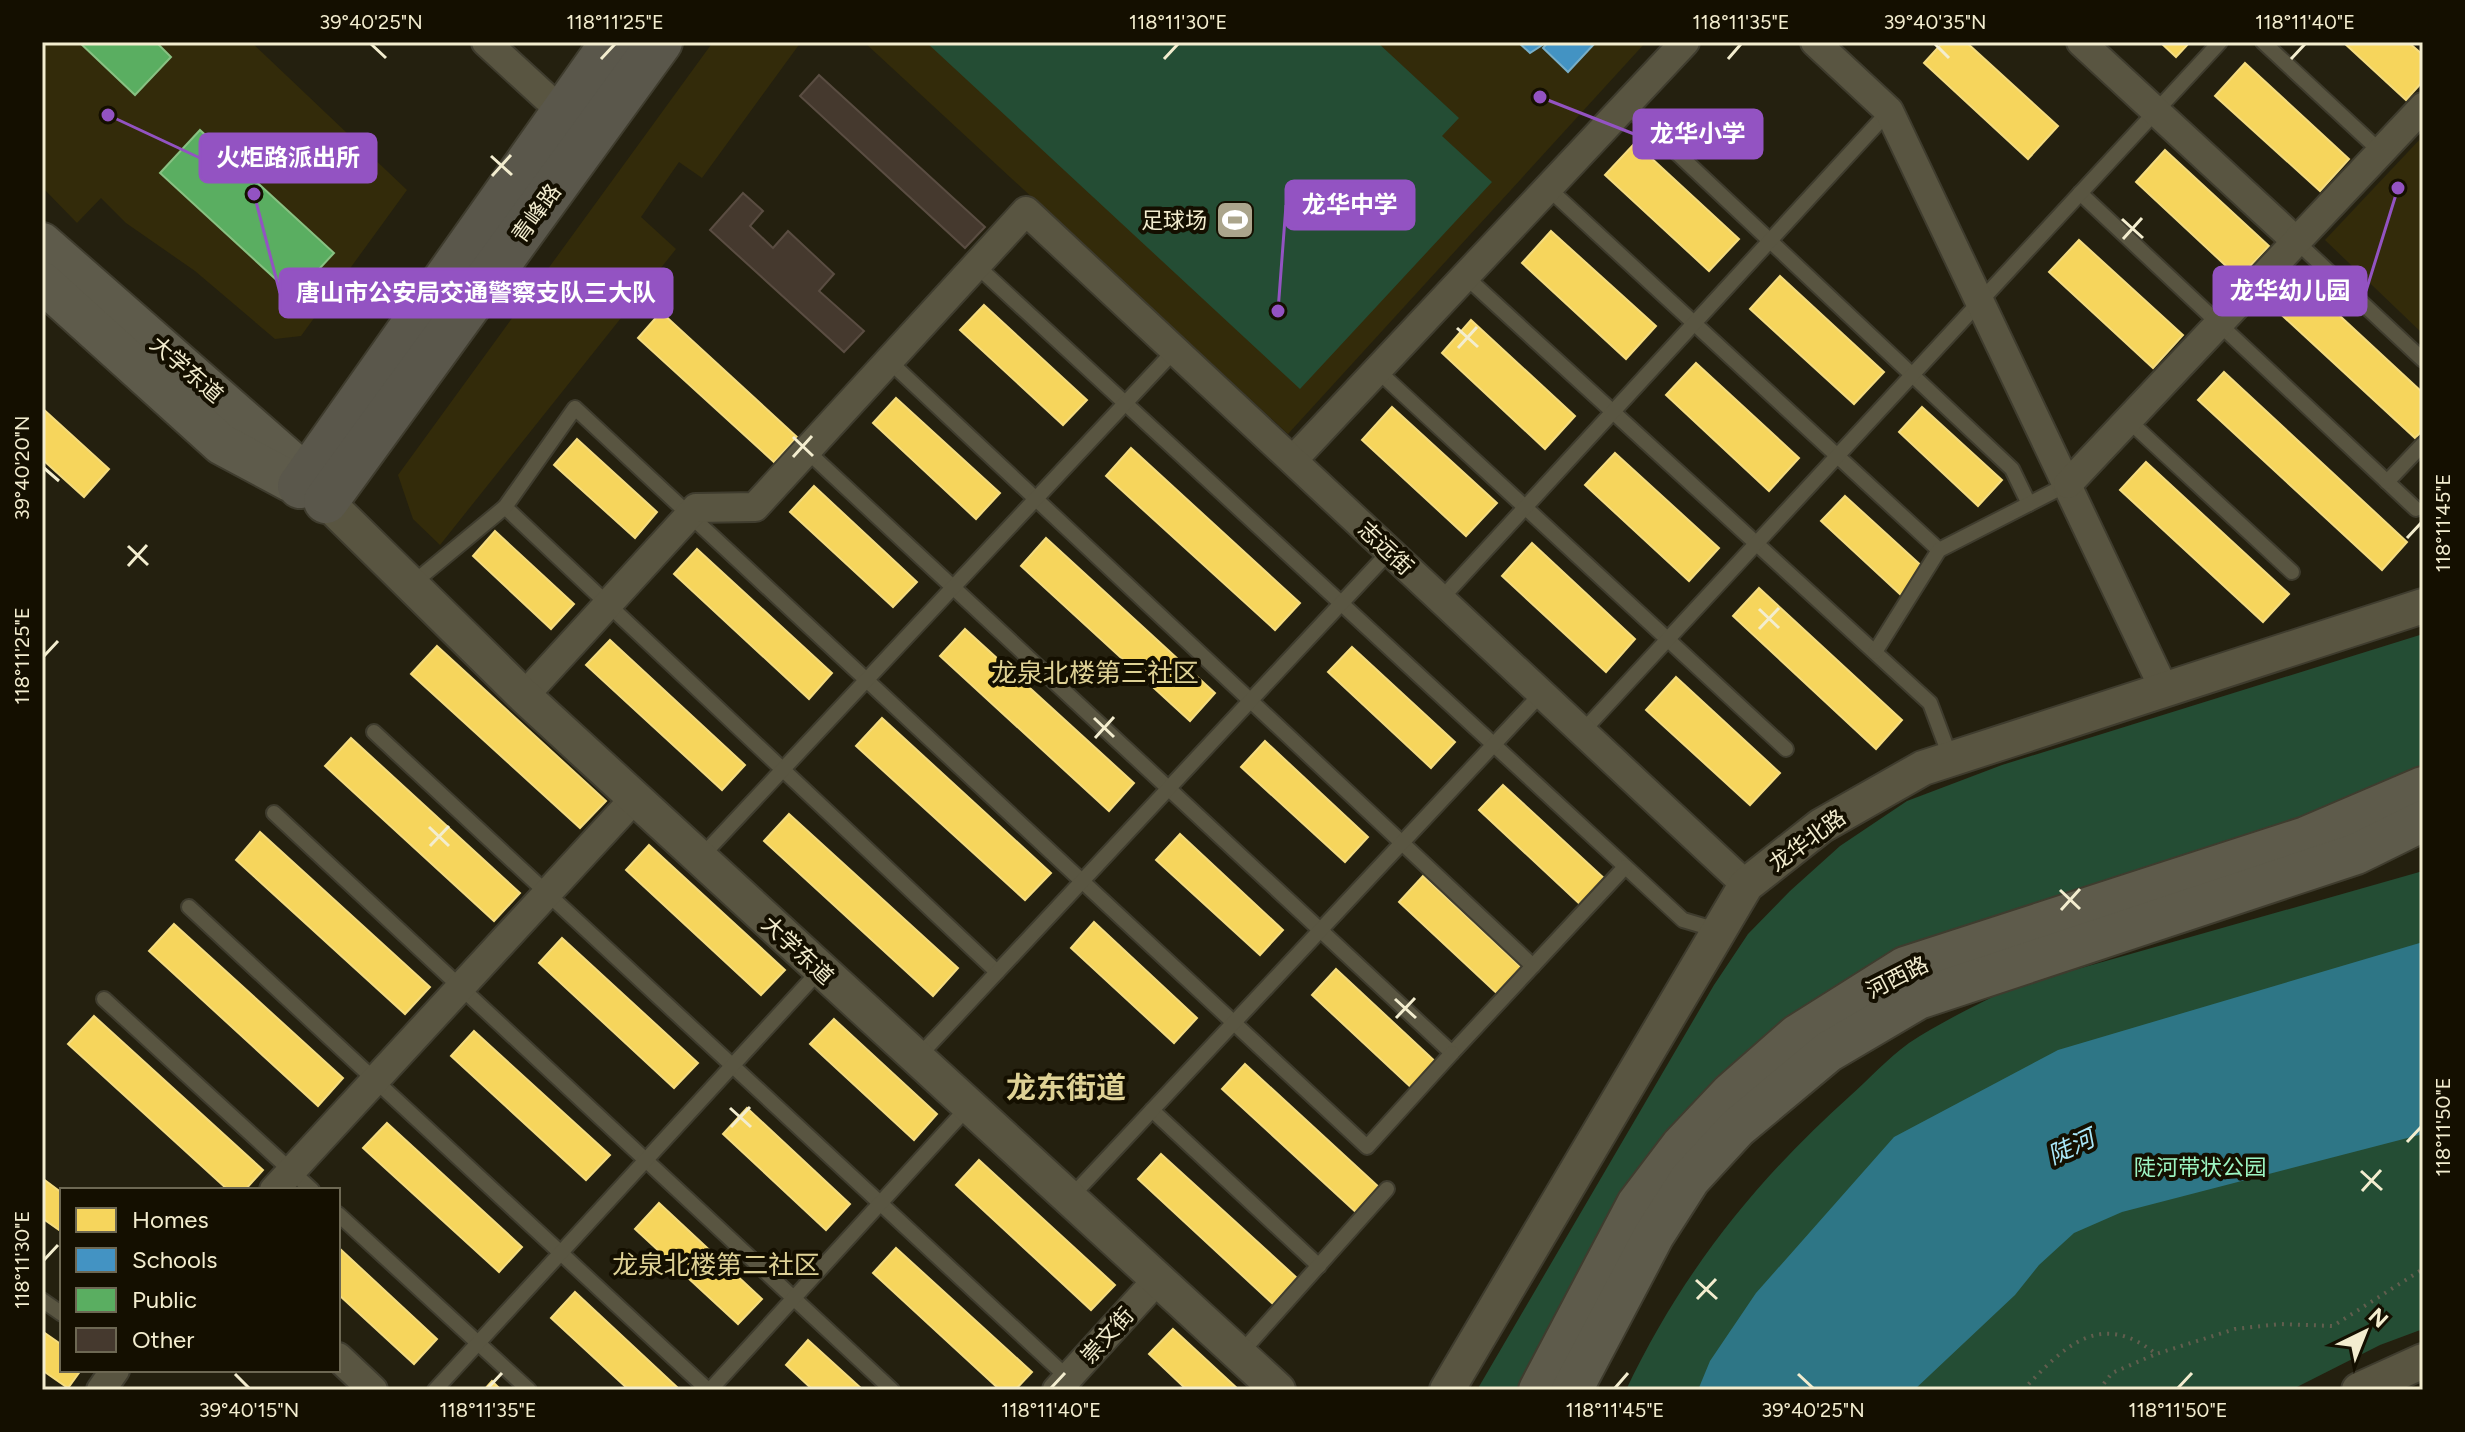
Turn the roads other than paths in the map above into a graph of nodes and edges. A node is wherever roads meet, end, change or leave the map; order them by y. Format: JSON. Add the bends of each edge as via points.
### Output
{"nodes":[{"id":1,"x":486,"y":42,"type":"edge"},
{"id":2,"x":613,"y":42,"type":"edge"},
{"id":3,"x":660,"y":42,"type":"edge"},
{"id":4,"x":1685,"y":42,"type":"edge"},
{"id":5,"x":1815,"y":42,"type":"edge"},
{"id":6,"x":2081,"y":42,"type":"edge"},
{"id":7,"x":2220,"y":42,"type":"edge"},
{"id":8,"x":2263,"y":42,"type":"edge"},
{"id":9,"x":1626,"y":105,"type":"junction"},
{"id":10,"x":2423,"y":107,"type":"edge"},
{"id":11,"x":1889,"y":111,"type":"junction"},
{"id":12,"x":562,"y":112,"type":"junction"},
{"id":13,"x":2156,"y":112,"type":"junction"},
{"id":14,"x":2381,"y":152,"type":"junction"},
{"id":15,"x":1548,"y":188,"type":"junction"},
{"id":16,"x":2080,"y":193,"type":"junction"},
{"id":17,"x":1770,"y":241,"type":"junction"},
{"id":18,"x":2297,"y":242,"type":"junction"},
{"id":19,"x":42,"y":243,"type":"edge"},
{"id":20,"x":976,"y":265,"type":"junction"},
{"id":21,"x":1465,"y":276,"type":"junction"},
{"id":22,"x":42,"y":282,"type":"edge"},
{"id":23,"x":1980,"y":301,"type":"junction"},
{"id":24,"x":1695,"y":323,"type":"junction"},
{"id":25,"x":2219,"y":323,"type":"junction"},
{"id":26,"x":1175,"y":350,"type":"junction"},
{"id":27,"x":888,"y":360,"type":"junction"},
{"id":28,"x":2423,"y":360,"type":"edge"},
{"id":29,"x":1377,"y":370,"type":"junction"},
{"id":30,"x":1912,"y":375,"type":"junction"},
{"id":31,"x":1613,"y":412,"type":"junction"},
{"id":32,"x":2128,"y":420,"type":"junction"},
{"id":33,"x":2423,"y":444,"type":"edge"},
{"id":34,"x":807,"y":451,"type":"junction"},
{"id":35,"x":1836,"y":456,"type":"junction"},
{"id":36,"x":1293,"y":460,"type":"junction"},
{"id":37,"x":2387,"y":482,"type":"junction"},
{"id":38,"x":2068,"y":484,"type":"junction"},
{"id":39,"x":311,"y":488,"type":"junction"},
{"id":40,"x":1035,"y":499,"type":"junction"},
{"id":41,"x":2029,"y":504,"type":"junction"},
{"id":42,"x":505,"y":507,"type":"junction"},
{"id":43,"x":1526,"y":507,"type":"junction"},
{"id":44,"x":2416,"y":509,"type":"dead end"},
{"id":45,"x":688,"y":517,"type":"junction"},
{"id":46,"x":1756,"y":543,"type":"junction"},
{"id":47,"x":1939,"y":550,"type":"junction"},
{"id":48,"x":1390,"y":551,"type":"junction"},
{"id":49,"x":2292,"y":572,"type":"dead end"},
{"id":50,"x":411,"y":585,"type":"junction"},
{"id":51,"x":953,"y":587,"type":"junction"},
{"id":52,"x":1441,"y":599,"type":"junction"},
{"id":53,"x":608,"y":605,"type":"junction"},
{"id":54,"x":2423,"y":606,"type":"edge"},
{"id":55,"x":1668,"y":639,"type":"junction"},
{"id":56,"x":1875,"y":652,"type":"junction"},
{"id":57,"x":865,"y":681,"type":"junction"},
{"id":58,"x":2164,"y":689,"type":"junction"},
{"id":59,"x":1541,"y":694,"type":"junction"},
{"id":60,"x":524,"y":696,"type":"junction"},
{"id":61,"x":1250,"y":701,"type":"junction"},
{"id":62,"x":374,"y":732,"type":"dead end"},
{"id":63,"x":1582,"y":732,"type":"junction"},
{"id":64,"x":1786,"y":749,"type":"dead end"},
{"id":65,"x":1951,"y":759,"type":"junction"},
{"id":66,"x":782,"y":769,"type":"junction"},
{"id":67,"x":2423,"y":787,"type":"edge"},
{"id":68,"x":1168,"y":788,"type":"junction"},
{"id":69,"x":634,"y":799,"type":"junction"},
{"id":70,"x":274,"y":813,"type":"dead end"},
{"id":71,"x":2423,"y":821,"type":"edge"},
{"id":72,"x":1402,"y":843,"type":"junction"},
{"id":73,"x":699,"y":858,"type":"junction"},
{"id":74,"x":1625,"y":867,"type":"junction"},
{"id":75,"x":1082,"y":881,"type":"junction"},
{"id":76,"x":1746,"y":885,"type":"junction"},
{"id":77,"x":546,"y":894,"type":"junction"},
{"id":78,"x":189,"y":907,"type":"dead end"},
{"id":79,"x":1320,"y":930,"type":"junction"},
{"id":80,"x":1717,"y":930,"type":"junction"},
{"id":81,"x":1533,"y":966,"type":"junction"},
{"id":82,"x":820,"y":970,"type":"junction"},
{"id":83,"x":997,"y":972,"type":"junction"},
{"id":84,"x":461,"y":987,"type":"junction"},
{"id":85,"x":104,"y":999,"type":"dead end"},
{"id":86,"x":1234,"y":1022,"type":"junction"},
{"id":87,"x":1452,"y":1053,"type":"junction"},
{"id":88,"x":916,"y":1058,"type":"junction"},
{"id":89,"x":733,"y":1066,"type":"junction"},
{"id":90,"x":375,"y":1080,"type":"junction"},
{"id":91,"x":969,"y":1106,"type":"junction"},
{"id":92,"x":1152,"y":1110,"type":"junction"},
{"id":93,"x":646,"y":1160,"type":"junction"},
{"id":94,"x":292,"y":1184,"type":"edge"},
{"id":95,"x":1387,"y":1189,"type":"dead end"},
{"id":96,"x":1069,"y":1199,"type":"junction"},
{"id":97,"x":880,"y":1203,"type":"junction"},
{"id":98,"x":340,"y":1216,"type":"edge"},
{"id":99,"x":561,"y":1253,"type":"junction"},
{"id":100,"x":1319,"y":1266,"type":"junction"},
{"id":101,"x":1157,"y":1280,"type":"junction"},
{"id":102,"x":794,"y":1298,"type":"junction"},
{"id":103,"x":42,"y":1300,"type":"edge"},
{"id":104,"x":60,"y":1313,"type":"edge"},
{"id":105,"x":478,"y":1343,"type":"junction"},
{"id":106,"x":1239,"y":1355,"type":"junction"},
{"id":107,"x":340,"y":1359,"type":"edge"},
{"id":108,"x":2423,"y":1361,"type":"edge"},
{"id":109,"x":114,"y":1372,"type":"edge"},
{"id":110,"x":1062,"y":1384,"type":"edge"},
{"id":111,"x":365,"y":1387,"type":"edge"},
{"id":112,"x":101,"y":1390,"type":"edge"},
{"id":113,"x":435,"y":1390,"type":"edge"},
{"id":114,"x":529,"y":1390,"type":"edge"},
{"id":115,"x":709,"y":1390,"type":"edge"},
{"id":116,"x":892,"y":1390,"type":"edge"},
{"id":117,"x":1278,"y":1390,"type":"edge"},
{"id":118,"x":1447,"y":1390,"type":"edge"},
{"id":119,"x":1539,"y":1390,"type":"edge"},
{"id":120,"x":1572,"y":1390,"type":"edge"},
{"id":121,"x":2359,"y":1390,"type":"edge"}],
"edges":[{"from":1,"to":12,"type":"street"},
{"from":2,"to":12,"type":"main road","name":"青峰路"},
{"from":3,"to":39,"type":"main road","name":"青峰路"},
{"from":4,"to":9,"type":"street"},
{"from":5,"to":11,"type":"street"},
{"from":6,"to":13,"type":"street"},
{"from":7,"to":13,"type":"lane"},
{"from":8,"to":14,"type":"lane"},
{"from":9,"to":15,"type":"street"},
{"from":9,"to":17,"type":"lane"},
{"from":10,"to":14,"type":"street"},
{"from":11,"to":17,"type":"lane"},
{"from":11,"to":23,"type":"street"},
{"from":12,"to":39,"type":"main road","name":"青峰路"},
{"from":13,"to":16,"type":"lane"},
{"from":13,"to":18,"type":"street"},
{"from":14,"to":18,"type":"street"},
{"from":15,"to":21,"type":"street"},
{"from":15,"to":24,"type":"lane"},
{"from":16,"to":23,"type":"lane"},
{"from":16,"to":25,"type":"lane"},
{"from":17,"to":24,"type":"lane"},
{"from":17,"to":30,"type":"lane"},
{"from":18,"to":25,"type":"street"},
{"from":18,"to":28,"type":"lane"},
{"from":19,"to":39,"type":"main road","name":"大学东道"},
{"from":20,"to":26,"type":"street","name":"志远街","via":[[1026,211]]},
{"from":20,"to":27,"type":"street"},
{"from":20,"to":74,"type":"lane"},
{"from":21,"to":29,"type":"street"},
{"from":21,"to":31,"type":"lane"},
{"from":22,"to":39,"type":"main road","name":"大学东道","via":[[221,444]]},
{"from":23,"to":30,"type":"lane"},
{"from":23,"to":38,"type":"street"},
{"from":24,"to":31,"type":"lane"},
{"from":24,"to":35,"type":"lane"},
{"from":25,"to":32,"type":"street"},
{"from":25,"to":37,"type":"lane"},
{"from":26,"to":36,"type":"street","name":"志远街"},
{"from":26,"to":40,"type":"lane"},
{"from":27,"to":34,"type":"street"},
{"from":27,"to":40,"type":"lane"},
{"from":29,"to":36,"type":"street"},
{"from":29,"to":43,"type":"lane"},
{"from":30,"to":35,"type":"lane"},
{"from":30,"to":41,"type":"lane","via":[[2012,469]]},
{"from":31,"to":43,"type":"lane"},
{"from":31,"to":46,"type":"lane"},
{"from":32,"to":38,"type":"street"},
{"from":32,"to":49,"type":"lane"},
{"from":33,"to":37,"type":"lane"},
{"from":34,"to":45,"type":"street","via":[[755,507],[696,508]]},
{"from":34,"to":51,"type":"lane"},
{"from":35,"to":46,"type":"lane"},
{"from":35,"to":47,"type":"lane"},
{"from":36,"to":48,"type":"street","name":"志远街"},
{"from":37,"to":44,"type":"lane"},
{"from":38,"to":41,"type":"lane"},
{"from":38,"to":58,"type":"street"},
{"from":39,"to":50,"type":"street","name":"大学东道"},
{"from":40,"to":51,"type":"lane"},
{"from":40,"to":61,"type":"lane"},
{"from":41,"to":47,"type":"lane"},
{"from":42,"to":45,"type":"lane","via":[[575,408]]},
{"from":42,"to":50,"type":"lane"},
{"from":42,"to":53,"type":"lane"},
{"from":43,"to":52,"type":"lane"},
{"from":43,"to":55,"type":"lane"},
{"from":45,"to":53,"type":"street"},
{"from":45,"to":57,"type":"lane"},
{"from":46,"to":55,"type":"lane"},
{"from":46,"to":56,"type":"lane"},
{"from":47,"to":56,"type":"lane"},
{"from":48,"to":52,"type":"street","name":"志远街"},
{"from":48,"to":61,"type":"lane"},
{"from":50,"to":60,"type":"street","name":"大学东道"},
{"from":51,"to":57,"type":"lane"},
{"from":51,"to":68,"type":"lane"},
{"from":52,"to":59,"type":"street","name":"志远街"},
{"from":53,"to":60,"type":"street"},
{"from":53,"to":66,"type":"lane"},
{"from":54,"to":58,"type":"street","name":"龙华北路"},
{"from":55,"to":63,"type":"lane"},
{"from":55,"to":64,"type":"lane"},
{"from":56,"to":65,"type":"lane","via":[[1930,703]]},
{"from":57,"to":66,"type":"lane"},
{"from":57,"to":75,"type":"lane"},
{"from":58,"to":65,"type":"street","name":"龙华北路"},
{"from":59,"to":63,"type":"street","name":"志远街"},
{"from":59,"to":72,"type":"lane"},
{"from":60,"to":69,"type":"street","name":"大学东道"},
{"from":61,"to":68,"type":"lane"},
{"from":61,"to":72,"type":"lane"},
{"from":62,"to":77,"type":"lane"},
{"from":63,"to":76,"type":"street","name":"志远街"},
{"from":65,"to":76,"type":"street","name":"龙华北路","via":[[1868,797]]},
{"from":66,"to":73,"type":"lane"},
{"from":66,"to":83,"type":"lane"},
{"from":67,"to":119,"type":"main road","name":"河西路","via":[[2306,837],[1905,967],[1797,1035],[1731,1093],[1637,1204]]},
{"from":68,"to":75,"type":"lane"},
{"from":68,"to":79,"type":"lane"},
{"from":69,"to":73,"type":"street","name":"大学东道"},
{"from":69,"to":77,"type":"street"},
{"from":70,"to":84,"type":"lane"},
{"from":71,"to":120,"type":"main road","name":"河西路","via":[[2356,854],[1918,999],[1828,1052],[1737,1128],[1690,1179],[1654,1235]]},
{"from":72,"to":79,"type":"lane"},
{"from":72,"to":81,"type":"lane"},
{"from":73,"to":82,"type":"street","name":"大学东道"},
{"from":74,"to":80,"type":"lane","via":[[1683,920]]},
{"from":74,"to":81,"type":"lane"},
{"from":75,"to":83,"type":"lane"},
{"from":75,"to":86,"type":"lane"},
{"from":76,"to":80,"type":"street","name":"龙华北路"},
{"from":77,"to":84,"type":"street"},
{"from":77,"to":89,"type":"lane"},
{"from":78,"to":90,"type":"lane"},
{"from":79,"to":86,"type":"lane"},
{"from":79,"to":87,"type":"lane"},
{"from":80,"to":118,"type":"street","name":"龙华北路"},
{"from":81,"to":87,"type":"lane"},
{"from":82,"to":88,"type":"street","name":"大学东道"},
{"from":82,"to":89,"type":"lane"},
{"from":83,"to":88,"type":"lane"},
{"from":84,"to":90,"type":"street"},
{"from":84,"to":93,"type":"lane"},
{"from":85,"to":94,"type":"lane"},
{"from":86,"to":87,"type":"lane","via":[[1367,1147]]},
{"from":86,"to":92,"type":"lane"},
{"from":88,"to":91,"type":"street","name":"大学东道"},
{"from":89,"to":93,"type":"lane"},
{"from":89,"to":97,"type":"lane"},
{"from":90,"to":94,"type":"street"},
{"from":90,"to":99,"type":"lane"},
{"from":91,"to":96,"type":"street","name":"大学东道"},
{"from":91,"to":97,"type":"lane"},
{"from":92,"to":96,"type":"lane"},
{"from":92,"to":100,"type":"lane"},
{"from":93,"to":99,"type":"lane"},
{"from":93,"to":102,"type":"lane"},
{"from":95,"to":100,"type":"lane"},
{"from":96,"to":101,"type":"street","name":"大学东道"},
{"from":97,"to":102,"type":"lane"},
{"from":97,"to":110,"type":"lane"},
{"from":98,"to":105,"type":"lane"},
{"from":99,"to":105,"type":"lane"},
{"from":99,"to":115,"type":"lane"},
{"from":100,"to":106,"type":"lane"},
{"from":101,"to":106,"type":"street","name":"大学东道"},
{"from":101,"to":110,"type":"street","name":"崇文街"},
{"from":102,"to":115,"type":"lane"},
{"from":102,"to":116,"type":"lane"},
{"from":103,"to":104,"type":"lane"},
{"from":105,"to":113,"type":"lane"},
{"from":105,"to":114,"type":"lane"},
{"from":106,"to":117,"type":"street","name":"大学东道"},
{"from":107,"to":111,"type":"street"},
{"from":108,"to":121,"type":"street"},
{"from":109,"to":112,"type":"street"}]}
